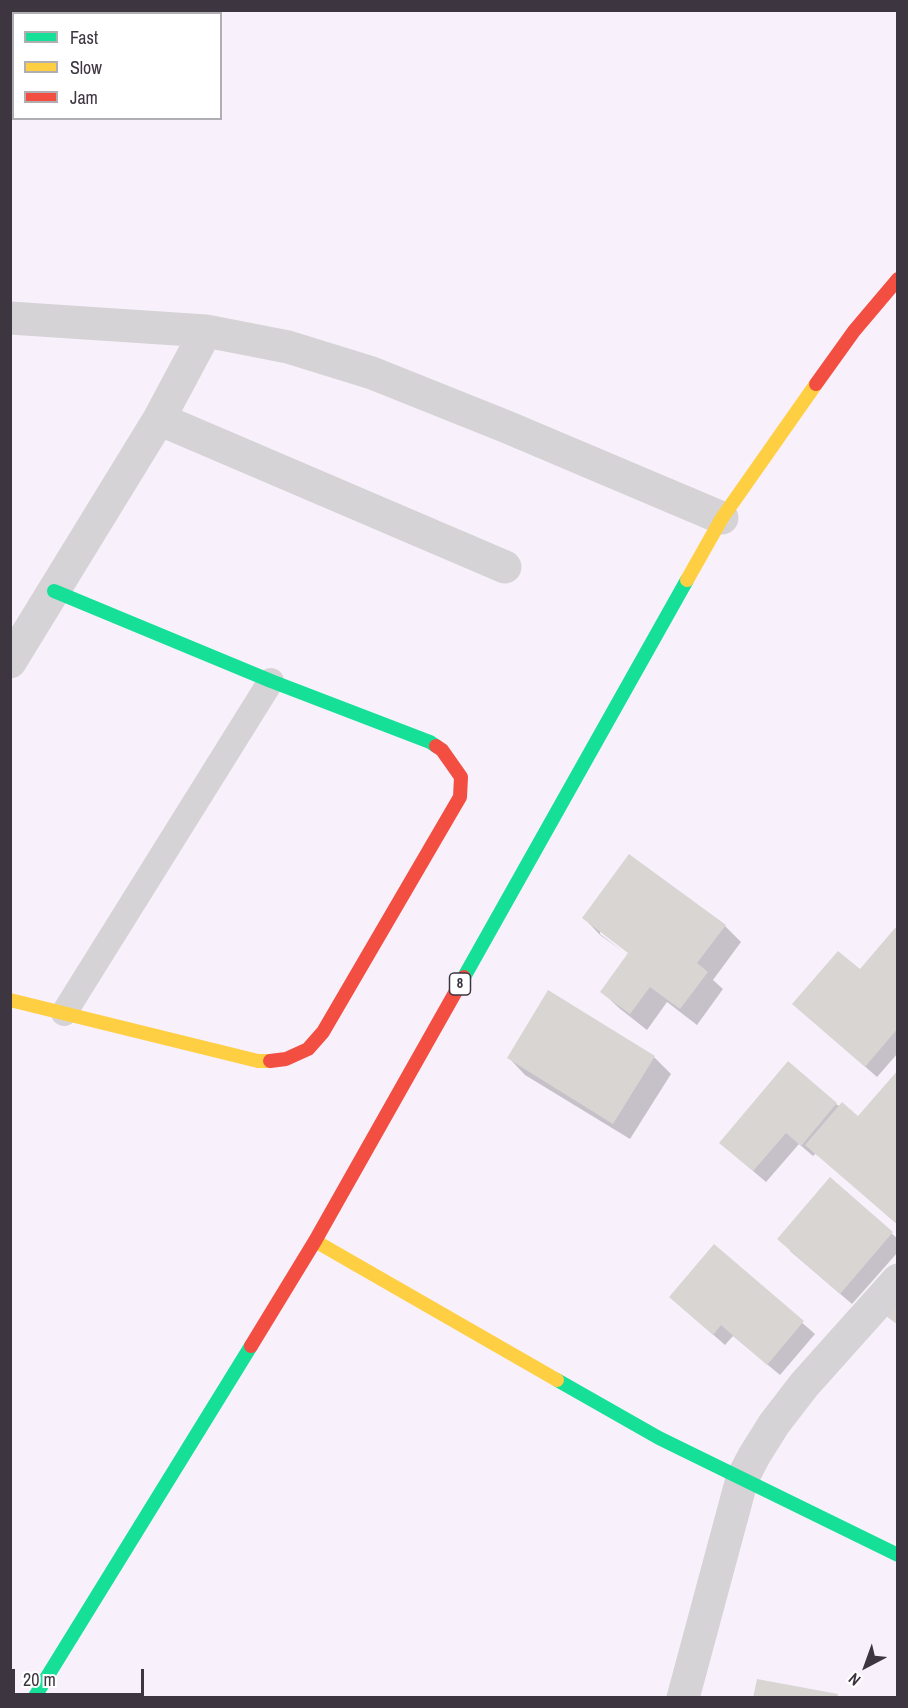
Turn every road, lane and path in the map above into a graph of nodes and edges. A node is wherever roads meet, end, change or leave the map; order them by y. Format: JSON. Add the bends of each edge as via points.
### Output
{"nodes":[{"id":1,"x":897,"y":279,"type":"edge"},
{"id":2,"x":10,"y":318,"type":"edge"},
{"id":3,"x":206,"y":331,"type":"junction"},
{"id":4,"x":159,"y":418,"type":"junction"},
{"id":5,"x":722,"y":518,"type":"junction"},
{"id":6,"x":505,"y":567,"type":"dead end"},
{"id":7,"x":54,"y":591,"type":"junction"},
{"id":8,"x":10,"y":662,"type":"edge"},
{"id":9,"x":271,"y":681,"type":"junction"},
{"id":10,"x":10,"y":1000,"type":"edge"},
{"id":11,"x":64,"y":1013,"type":"junction"},
{"id":12,"x":315,"y":1241,"type":"junction"},
{"id":13,"x":897,"y":1280,"type":"edge"},
{"id":14,"x":742,"y":1479,"type":"junction"},
{"id":15,"x":897,"y":1555,"type":"edge"},
{"id":16,"x":34,"y":1698,"type":"edge"},
{"id":17,"x":683,"y":1698,"type":"edge"}],
"edges":[{"from":1,"to":5,"type":"street","number":"8","via":[[854,331]]},
{"from":2,"to":3,"type":"street"},
{"from":3,"to":4,"type":"street"},
{"from":3,"to":5,"type":"street","via":[[288,347],[372,373]]},
{"from":4,"to":6,"type":"street"},
{"from":4,"to":7,"type":"street"},
{"from":5,"to":12,"type":"street","number":"8"},
{"from":7,"to":8,"type":"street"},
{"from":7,"to":9,"type":"street"},
{"from":9,"to":11,"type":"lane"},
{"from":9,"to":11,"type":"street","via":[[430,742],[442,750],[460,777],[460,797],[323,1032],[308,1049],[271,1061]]},
{"from":10,"to":11,"type":"street"},
{"from":12,"to":14,"type":"street","via":[[659,1438]]},
{"from":12,"to":16,"type":"street","number":"8"},
{"from":13,"to":14,"type":"street","via":[[804,1385],[774,1424]]},
{"from":14,"to":15,"type":"street"},
{"from":14,"to":17,"type":"street"}]}
